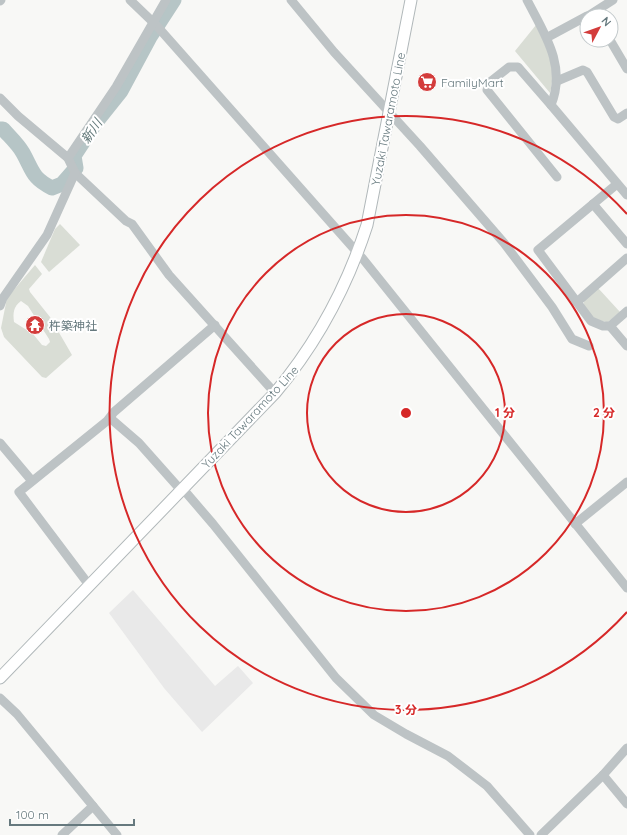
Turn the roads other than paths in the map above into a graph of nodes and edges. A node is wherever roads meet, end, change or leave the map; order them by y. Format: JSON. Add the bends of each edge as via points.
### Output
{"nodes":[{"id":1,"x":130,"y":0,"type":"edge"},
{"id":2,"x":166,"y":0,"type":"edge"},
{"id":3,"x":291,"y":0,"type":"edge"},
{"id":4,"x":411,"y":0,"type":"edge"},
{"id":5,"x":526,"y":0,"type":"edge"},
{"id":6,"x":613,"y":0,"type":"edge"},
{"id":7,"x":601,"y":8,"type":"edge"},
{"id":8,"x":579,"y":21,"type":"edge"},
{"id":9,"x":156,"y":25,"type":"junction"},
{"id":10,"x":548,"y":37,"type":"junction"},
{"id":11,"x":615,"y":48,"type":"edge"},
{"id":12,"x":627,"y":69,"type":"edge"},
{"id":13,"x":557,"y":81,"type":"junction"},
{"id":14,"x":0,"y":98,"type":"edge"},
{"id":15,"x":551,"y":105,"type":"junction"},
{"id":16,"x":390,"y":112,"type":"junction"},
{"id":17,"x":627,"y":113,"type":"edge"},
{"id":18,"x":68,"y":158,"type":"junction"},
{"id":19,"x":75,"y":173,"type":"junction"},
{"id":20,"x":558,"y":178,"type":"dead end"},
{"id":21,"x":617,"y":184,"type":"junction"},
{"id":22,"x":626,"y":193,"type":"edge"},
{"id":23,"x":593,"y":204,"type":"junction"},
{"id":24,"x":627,"y":244,"type":"edge"},
{"id":25,"x":357,"y":253,"type":"junction"},
{"id":26,"x":627,"y":258,"type":"edge"},
{"id":27,"x":577,"y":302,"type":"junction"},
{"id":28,"x":0,"y":306,"type":"edge"},
{"id":29,"x":627,"y":311,"type":"edge"},
{"id":30,"x":215,"y":324,"type":"junction"},
{"id":31,"x":610,"y":326,"type":"junction"},
{"id":32,"x":589,"y":346,"type":"dead end"},
{"id":33,"x":627,"y":346,"type":"edge"},
{"id":34,"x":275,"y":393,"type":"junction"},
{"id":35,"x":110,"y":418,"type":"junction"},
{"id":36,"x":0,"y":443,"type":"edge"},
{"id":37,"x":32,"y":481,"type":"junction"},
{"id":38,"x":627,"y":482,"type":"edge"},
{"id":39,"x":183,"y":489,"type":"junction"},
{"id":40,"x":575,"y":524,"type":"junction"},
{"id":41,"x":88,"y":586,"type":"junction"},
{"id":42,"x":627,"y":588,"type":"edge"},
{"id":43,"x":0,"y":678,"type":"edge"},
{"id":44,"x":0,"y":698,"type":"edge"},
{"id":45,"x":627,"y":748,"type":"edge"},
{"id":46,"x":603,"y":776,"type":"junction"},
{"id":47,"x":627,"y":804,"type":"edge"},
{"id":48,"x":93,"y":806,"type":"junction"},
{"id":49,"x":62,"y":835,"type":"edge"},
{"id":50,"x":117,"y":835,"type":"edge"},
{"id":51,"x":530,"y":835,"type":"edge"},
{"id":52,"x":541,"y":835,"type":"edge"}],
"edges":[{"from":1,"to":9,"type":"street"},
{"from":2,"to":9,"type":"street"},
{"from":3,"to":16,"type":"street"},
{"from":4,"to":16,"type":"main road","name":"Yuzaki Tawaramoto Line"},
{"from":5,"to":10,"type":"street"},
{"from":6,"to":7,"type":"street"},
{"from":8,"to":10,"type":"street"},
{"from":9,"to":18,"type":"street"},
{"from":9,"to":25,"type":"street"},
{"from":10,"to":13,"type":"street","via":[[555,60]]},
{"from":11,"to":12,"type":"street"},
{"from":13,"to":15,"type":"street"},
{"from":13,"to":17,"type":"street","via":[[583,70],[587,72],[614,117],[618,119]]},
{"from":14,"to":18,"type":"street"},
{"from":15,"to":20,"type":"street","via":[[518,68],[509,67],[490,82],[487,90]]},
{"from":15,"to":21,"type":"street"},
{"from":16,"to":25,"type":"main road","name":"Yuzaki Tawaramoto Line","via":[[367,225]]},
{"from":16,"to":32,"type":"street","via":[[504,243],[552,307],[572,339]]},
{"from":18,"to":19,"type":"street"},
{"from":19,"to":28,"type":"street","via":[[46,235]]},
{"from":19,"to":30,"type":"street","via":[[132,224],[169,275]]},
{"from":21,"to":22,"type":"street"},
{"from":21,"to":23,"type":"street"},
{"from":23,"to":24,"type":"street"},
{"from":23,"to":27,"type":"street","via":[[538,250]]},
{"from":25,"to":34,"type":"main road","name":"Yuzaki Tawaramoto Line","via":[[339,296],[310,349]]},
{"from":25,"to":40,"type":"street"},
{"from":26,"to":27,"type":"street"},
{"from":27,"to":31,"type":"street","via":[[591,321]]},
{"from":29,"to":31,"type":"street"},
{"from":30,"to":34,"type":"street"},
{"from":30,"to":35,"type":"street"},
{"from":31,"to":33,"type":"street"},
{"from":34,"to":39,"type":"main road","name":"Yuzaki Tawaramoto Line"},
{"from":35,"to":37,"type":"street"},
{"from":35,"to":39,"type":"street","via":[[139,443],[178,488]]},
{"from":36,"to":37,"type":"street"},
{"from":37,"to":41,"type":"street","via":[[19,492]]},
{"from":38,"to":40,"type":"street"},
{"from":39,"to":41,"type":"main road","name":"Yuzaki Tawaramoto Line"},
{"from":39,"to":51,"type":"street","via":[[336,678],[374,715],[448,756],[487,786]]},
{"from":40,"to":42,"type":"street"},
{"from":41,"to":43,"type":"main road","name":"Yuzaki Tawaramoto Line"},
{"from":44,"to":48,"type":"street","via":[[17,714]]},
{"from":45,"to":46,"type":"street"},
{"from":46,"to":47,"type":"street"},
{"from":46,"to":52,"type":"street"},
{"from":48,"to":49,"type":"street"},
{"from":48,"to":50,"type":"street"}]}
